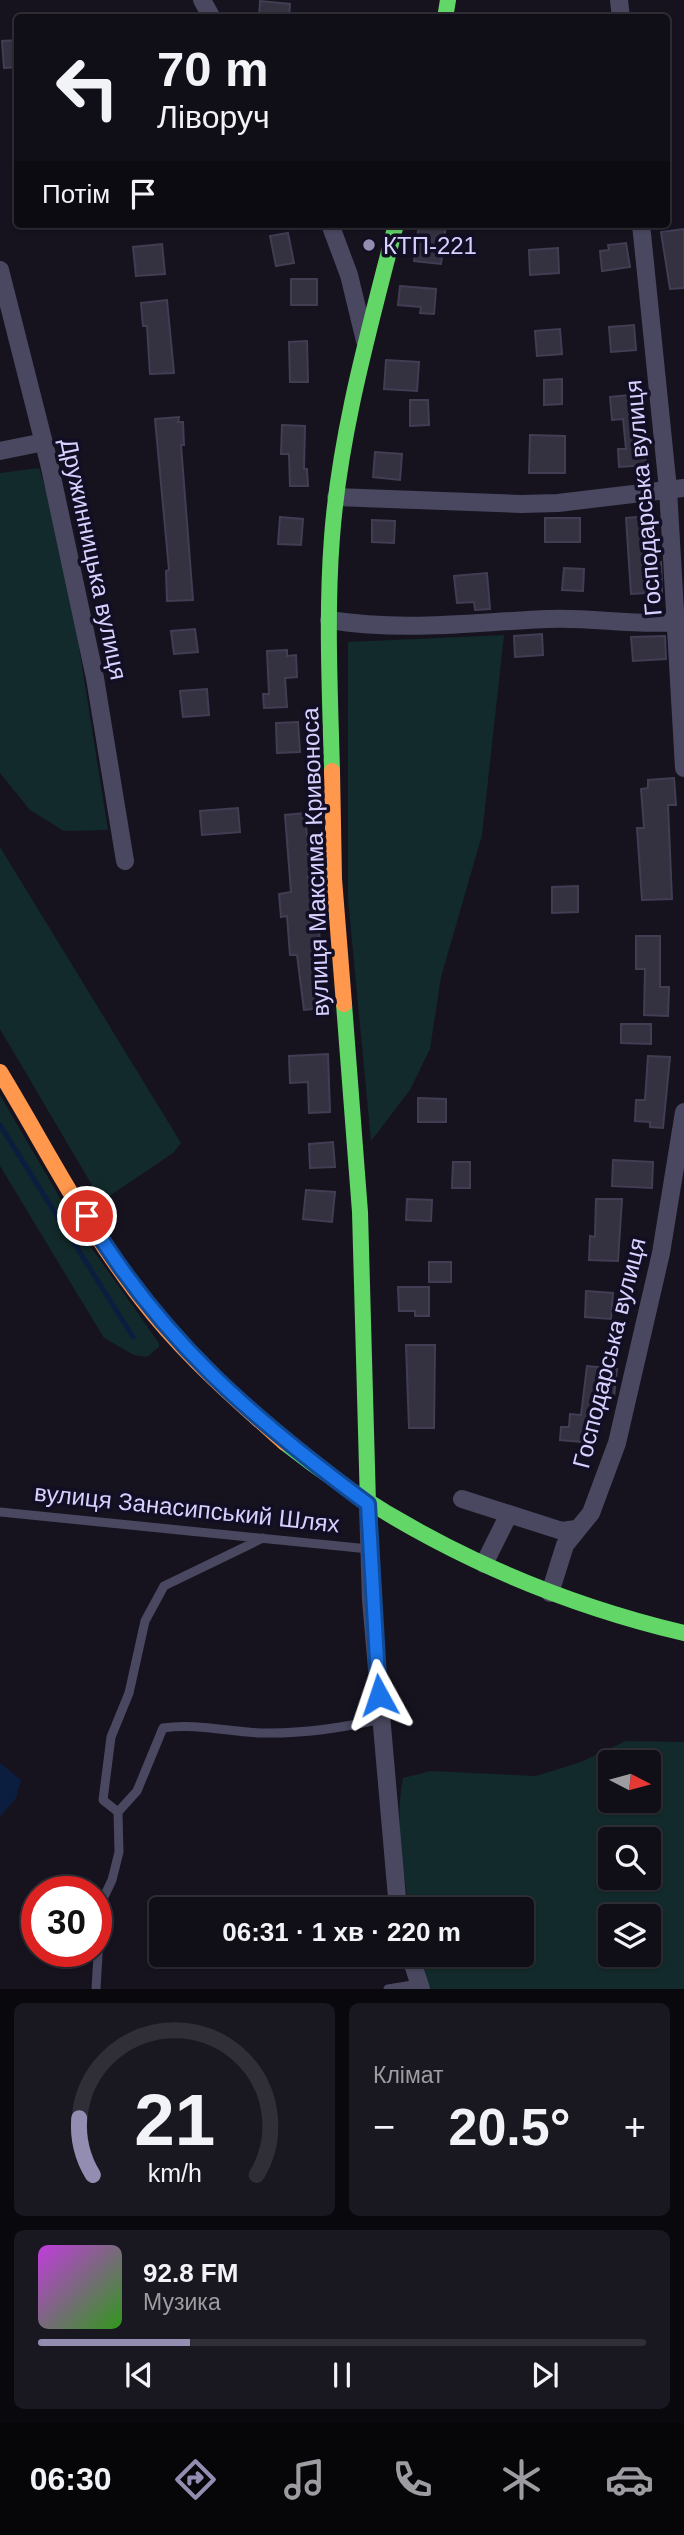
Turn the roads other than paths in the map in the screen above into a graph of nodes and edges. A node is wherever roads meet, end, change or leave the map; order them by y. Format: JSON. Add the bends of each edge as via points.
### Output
{"nodes":[{"id":1,"x":331,"y":228,"type":"edge"},
{"id":2,"x":395,"y":228,"type":"edge"},
{"id":3,"x":641,"y":228,"type":"edge"},
{"id":4,"x":0,"y":270,"type":"edge"},
{"id":5,"x":366,"y":343,"type":"junction"},
{"id":6,"x":44,"y":442,"type":"junction"},
{"id":7,"x":0,"y":451,"type":"edge"},
{"id":8,"x":676,"y":489,"type":"edge"},
{"id":9,"x":336,"y":497,"type":"junction"},
{"id":10,"x":329,"y":620,"type":"junction"},
{"id":11,"x":678,"y":622,"type":"junction"},
{"id":12,"x":684,"y":768,"type":"edge"},
{"id":13,"x":125,"y":861,"type":"dead end"},
{"id":14,"x":0,"y":1072,"type":"edge"},
{"id":15,"x":684,"y":1112,"type":"edge"},
{"id":16,"x":463,"y":1499,"type":"dead end"},
{"id":17,"x":368,"y":1504,"type":"junction"},
{"id":18,"x":0,"y":1512,"type":"edge"},
{"id":19,"x":509,"y":1514,"type":"junction"},
{"id":20,"x":576,"y":1529,"type":"junction"},
{"id":21,"x":263,"y":1538,"type":"junction"},
{"id":22,"x":369,"y":1549,"type":"junction"},
{"id":23,"x":484,"y":1564,"type":"junction"},
{"id":24,"x":550,"y":1593,"type":"junction"},
{"id":25,"x":684,"y":1633,"type":"edge"},
{"id":26,"x":381,"y":1719,"type":"junction"},
{"id":27,"x":118,"y":1812,"type":"junction"},
{"id":28,"x":397,"y":1897,"type":"edge"},
{"id":29,"x":414,"y":1967,"type":"edge"},
{"id":30,"x":420,"y":1987,"type":"edge"},
{"id":31,"x":96,"y":1989,"type":"edge"},
{"id":32,"x":388,"y":1989,"type":"edge"}],
"edges":[{"from":1,"to":5,"type":"street"},
{"from":2,"to":5,"type":"street","name":"вулиця Максима Кривоноса"},
{"from":3,"to":8,"type":"street","name":"Господарська вулиця"},
{"from":4,"to":6,"type":"street","name":"Дружинницька вулиця"},
{"from":5,"to":9,"type":"street","name":"вулиця Максима Кривоноса"},
{"from":6,"to":7,"type":"street"},
{"from":6,"to":13,"type":"street","name":"Дружинницька вулиця","via":[[95,678]]},
{"from":8,"to":9,"type":"street","via":[[521,504]]},
{"from":8,"to":11,"type":"street","name":"Господарська вулиця"},
{"from":9,"to":10,"type":"street","name":"вулиця Максима Кривоноса"},
{"from":10,"to":11,"type":"street","via":[[371,627],[440,628],[551,619]]},
{"from":10,"to":17,"type":"street","name":"вулиця Максима Кривоноса","via":[[334,879],[360,1212]]},
{"from":11,"to":12,"type":"street","name":"Господарська вулиця"},
{"from":14,"to":17,"type":"street","name":"вулиця Занасипський Шлях","via":[[101,1240],[154,1315],[215,1381]]},
{"from":15,"to":20,"type":"street","name":"Господарська вулиця","via":[[661,1252],[617,1443],[590,1513]]},
{"from":16,"to":19,"type":"street"},
{"from":17,"to":22,"type":"street"},
{"from":17,"to":23,"type":"street","name":"вулиця Занасипський Шлях"},
{"from":18,"to":21,"type":"lane","name":"вулиця Занасипський Шлях"},
{"from":19,"to":20,"type":"street","via":[[562,1531]]},
{"from":19,"to":23,"type":"street"},
{"from":20,"to":24,"type":"street","name":"Господарська вулиця","via":[[565,1545]]},
{"from":21,"to":22,"type":"lane","name":"вулиця Занасипський Шлях"},
{"from":21,"to":27,"type":"lane","via":[[164,1586],[145,1621],[106,1765],[103,1800]]},
{"from":22,"to":26,"type":"street"},
{"from":23,"to":24,"type":"street","name":"вулиця Занасипський Шлях"},
{"from":24,"to":25,"type":"street","name":"вулиця Занасипський Шлях"},
{"from":26,"to":27,"type":"lane","via":[[297,1732],[163,1728],[136,1791]]},
{"from":26,"to":28,"type":"street"},
{"from":27,"to":31,"type":"lane","via":[[119,1852],[102,1903]]},
{"from":29,"to":30,"type":"street"},
{"from":30,"to":32,"type":"lane"}]}
